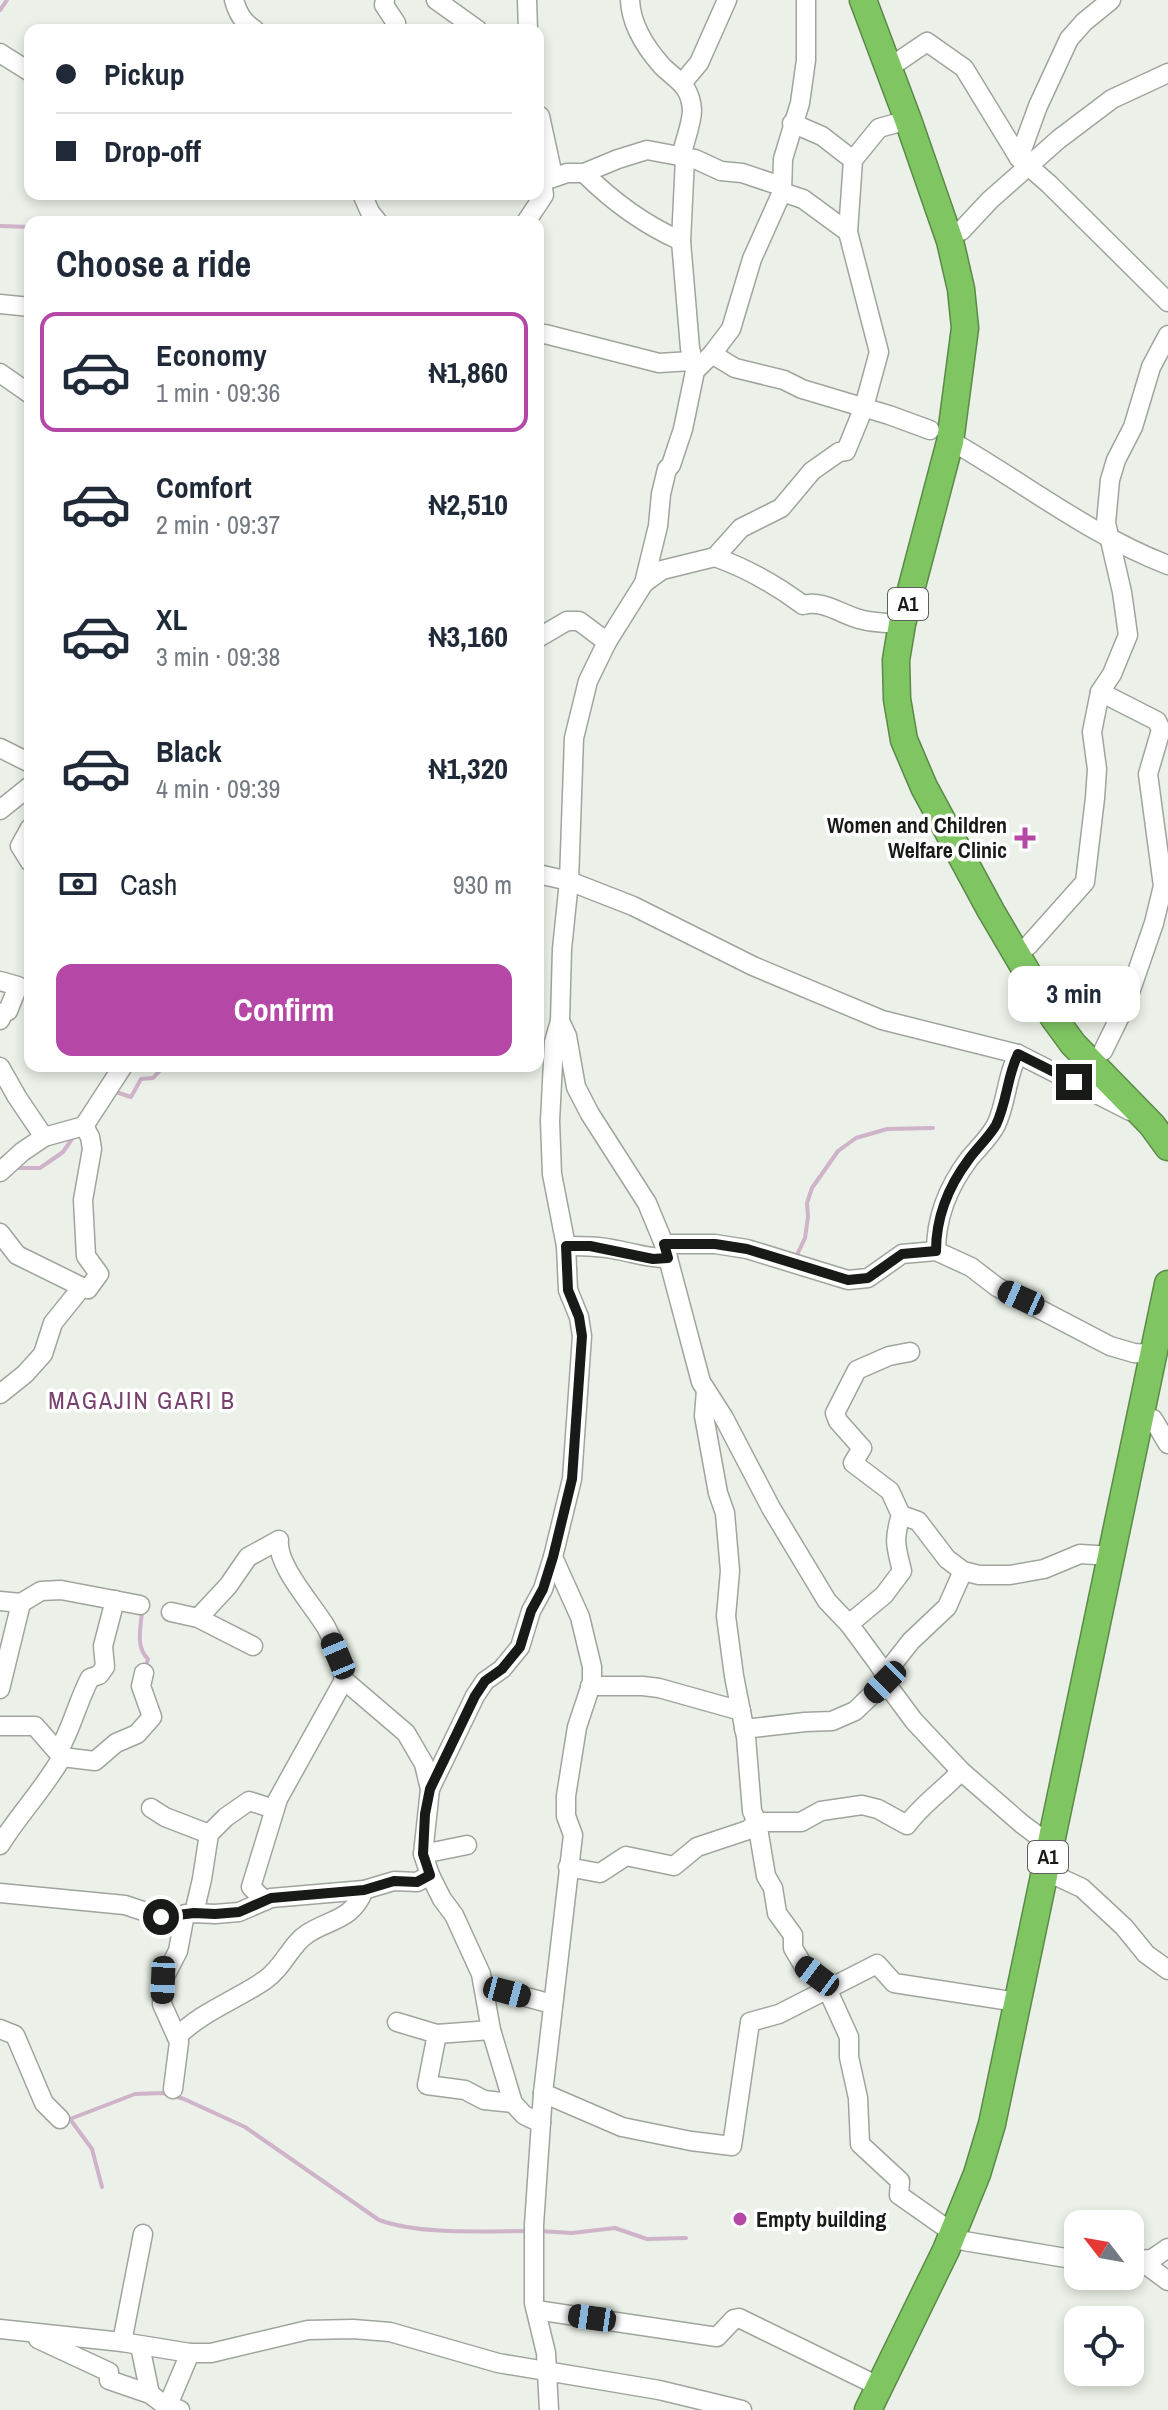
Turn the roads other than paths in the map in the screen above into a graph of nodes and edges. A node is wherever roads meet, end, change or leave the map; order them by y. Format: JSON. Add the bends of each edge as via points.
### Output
{"nodes":[{"id":1,"x":234,"y":0,"type":"edge"},
{"id":2,"x":385,"y":0,"type":"edge"},
{"id":3,"x":436,"y":0,"type":"edge"},
{"id":4,"x":527,"y":0,"type":"edge"},
{"id":5,"x":630,"y":0,"type":"edge"},
{"id":6,"x":727,"y":0,"type":"edge"},
{"id":7,"x":806,"y":0,"type":"edge"},
{"id":8,"x":863,"y":0,"type":"edge"},
{"id":9,"x":876,"y":0,"type":"edge"},
{"id":10,"x":1111,"y":0,"type":"edge"},
{"id":11,"x":246,"y":24,"type":"edge"},
{"id":12,"x":396,"y":24,"type":"edge"},
{"id":13,"x":470,"y":24,"type":"edge"},
{"id":14,"x":528,"y":24,"type":"edge"},
{"id":15,"x":0,"y":53,"type":"edge"},
{"id":16,"x":899,"y":61,"type":"junction"},
{"id":17,"x":24,"y":68,"type":"edge"},
{"id":18,"x":1168,"y":73,"type":"edge"},
{"id":19,"x":683,"y":82,"type":"junction"},
{"id":20,"x":908,"y":120,"type":"junction"},
{"id":21,"x":792,"y":123,"type":"junction"},
{"id":22,"x":685,"y":159,"type":"junction"},
{"id":23,"x":853,"y":160,"type":"junction"},
{"id":24,"x":1023,"y":162,"type":"junction"},
{"id":25,"x":584,"y":173,"type":"junction"},
{"id":26,"x":544,"y":181,"type":"edge"},
{"id":27,"x":782,"y":189,"type":"junction"},
{"id":28,"x":961,"y":231,"type":"junction"},
{"id":29,"x":848,"y":232,"type":"junction"},
{"id":30,"x":681,"y":241,"type":"junction"},
{"id":31,"x":1168,"y":302,"type":"edge"},
{"id":32,"x":0,"y":304,"type":"edge"},
{"id":33,"x":24,"y":306,"type":"edge"},
{"id":34,"x":544,"y":334,"type":"edge"},
{"id":35,"x":1168,"y":335,"type":"edge"},
{"id":36,"x":712,"y":354,"type":"junction"},
{"id":37,"x":693,"y":366,"type":"junction"},
{"id":38,"x":0,"y":373,"type":"edge"},
{"id":39,"x":24,"y":390,"type":"edge"},
{"id":40,"x":864,"y":407,"type":"junction"},
{"id":41,"x":930,"y":430,"type":"dead end"},
{"id":42,"x":958,"y":445,"type":"junction"},
{"id":43,"x":1107,"y":537,"type":"junction"},
{"id":44,"x":715,"y":557,"type":"junction"},
{"id":45,"x":1168,"y":565,"type":"edge"},
{"id":46,"x":644,"y":583,"type":"junction"},
{"id":47,"x":902,"y":624,"type":"junction"},
{"id":48,"x":544,"y":634,"type":"edge"},
{"id":49,"x":607,"y":642,"type":"junction"},
{"id":50,"x":1100,"y":692,"type":"junction"},
{"id":51,"x":0,"y":748,"type":"edge"},
{"id":52,"x":24,"y":760,"type":"edge"},
{"id":53,"x":24,"y":791,"type":"edge"},
{"id":54,"x":0,"y":810,"type":"edge"},
{"id":55,"x":544,"y":875,"type":"edge"},
{"id":56,"x":569,"y":881,"type":"junction"},
{"id":57,"x":1165,"y":887,"type":"edge"},
{"id":58,"x":1028,"y":946,"type":"junction"},
{"id":59,"x":0,"y":981,"type":"edge"},
{"id":60,"x":0,"y":1020,"type":"edge"},
{"id":61,"x":560,"y":1021,"type":"junction"},
{"id":62,"x":1103,"y":1051,"type":"junction"},
{"id":63,"x":1018,"y":1054,"type":"junction"},
{"id":64,"x":0,"y":1067,"type":"edge"},
{"id":65,"x":119,"y":1072,"type":"edge"},
{"id":66,"x":1156,"y":1118,"type":"edge"},
{"id":67,"x":84,"y":1126,"type":"junction"},
{"id":68,"x":44,"y":1137,"type":"junction"},
{"id":69,"x":1168,"y":1147,"type":"edge"},
{"id":70,"x":0,"y":1172,"type":"edge"},
{"id":71,"x":0,"y":1233,"type":"edge"},
{"id":72,"x":566,"y":1246,"type":"junction"},
{"id":73,"x":666,"y":1251,"type":"junction"},
{"id":74,"x":936,"y":1251,"type":"junction"},
{"id":75,"x":1168,"y":1284,"type":"edge"},
{"id":76,"x":82,"y":1287,"type":"junction"},
{"id":77,"x":1160,"y":1349,"type":"edge"},
{"id":78,"x":910,"y":1352,"type":"dead end"},
{"id":79,"x":706,"y":1390,"type":"junction"},
{"id":80,"x":0,"y":1394,"type":"edge"},
{"id":81,"x":1153,"y":1419,"type":"junction"},
{"id":82,"x":1168,"y":1444,"type":"edge"},
{"id":83,"x":901,"y":1515,"type":"junction"},
{"id":84,"x":1111,"y":1556,"type":"junction"},
{"id":85,"x":553,"y":1557,"type":"junction"},
{"id":86,"x":963,"y":1571,"type":"junction"},
{"id":87,"x":115,"y":1600,"type":"junction"},
{"id":88,"x":0,"y":1601,"type":"edge"},
{"id":89,"x":21,"y":1603,"type":"junction"},
{"id":90,"x":140,"y":1605,"type":"dead end"},
{"id":91,"x":171,"y":1612,"type":"dead end"},
{"id":92,"x":198,"y":1618,"type":"junction"},
{"id":93,"x":849,"y":1624,"type":"junction"},
{"id":94,"x":253,"y":1646,"type":"dead end"},
{"id":95,"x":144,"y":1673,"type":"dead end"},
{"id":96,"x":885,"y":1678,"type":"junction"},
{"id":97,"x":344,"y":1680,"type":"junction"},
{"id":98,"x":590,"y":1686,"type":"junction"},
{"id":99,"x":0,"y":1689,"type":"edge"},
{"id":100,"x":742,"y":1720,"type":"junction"},
{"id":101,"x":0,"y":1726,"type":"edge"},
{"id":102,"x":60,"y":1755,"type":"junction"},
{"id":103,"x":961,"y":1771,"type":"junction"},
{"id":104,"x":430,"y":1789,"type":"junction"},
{"id":105,"x":151,"y":1808,"type":"dead end"},
{"id":106,"x":274,"y":1809,"type":"junction"},
{"id":107,"x":757,"y":1822,"type":"junction"},
{"id":108,"x":209,"y":1834,"type":"junction"},
{"id":109,"x":0,"y":1845,"type":"edge"},
{"id":110,"x":467,"y":1845,"type":"dead end"},
{"id":111,"x":1050,"y":1845,"type":"junction"},
{"id":112,"x":423,"y":1854,"type":"junction"},
{"id":113,"x":568,"y":1867,"type":"junction"},
{"id":114,"x":430,"y":1875,"type":"junction"},
{"id":115,"x":1054,"y":1875,"type":"junction"},
{"id":116,"x":364,"y":1890,"type":"junction"},
{"id":117,"x":0,"y":1893,"type":"edge"},
{"id":118,"x":265,"y":1901,"type":"junction"},
{"id":119,"x":189,"y":1913,"type":"junction"},
{"id":120,"x":1168,"y":1970,"type":"edge"},
{"id":121,"x":485,"y":1986,"type":"junction"},
{"id":122,"x":1017,"y":2002,"type":"junction"},
{"id":123,"x":552,"y":2004,"type":"junction"},
{"id":124,"x":397,"y":2022,"type":"dead end"},
{"id":125,"x":0,"y":2029,"type":"edge"},
{"id":126,"x":491,"y":2030,"type":"junction"},
{"id":127,"x":437,"y":2034,"type":"junction"},
{"id":128,"x":177,"y":2037,"type":"junction"},
{"id":129,"x":173,"y":2089,"type":"dead end"},
{"id":130,"x":543,"y":2093,"type":"junction"},
{"id":131,"x":513,"y":2103,"type":"junction"},
{"id":132,"x":60,"y":2119,"type":"dead end"},
{"id":133,"x":541,"y":2123,"type":"junction"},
{"id":134,"x":143,"y":2234,"type":"dead end"},
{"id":135,"x":958,"y":2237,"type":"junction"},
{"id":136,"x":1168,"y":2248,"type":"edge"},
{"id":137,"x":1064,"y":2257,"type":"edge"},
{"id":138,"x":1144,"y":2259,"type":"edge"},
{"id":139,"x":1152,"y":2259,"type":"junction"},
{"id":140,"x":1168,"y":2281,"type":"edge"},
{"id":141,"x":536,"y":2310,"type":"junction"},
{"id":142,"x":0,"y":2329,"type":"edge"},
{"id":143,"x":24,"y":2332,"type":"junction"},
{"id":144,"x":131,"y":2344,"type":"junction"},
{"id":145,"x":190,"y":2353,"type":"junction"},
{"id":146,"x":547,"y":2373,"type":"junction"},
{"id":147,"x":877,"y":2402,"type":"edge"},
{"id":148,"x":164,"y":2404,"type":"edge"},
{"id":149,"x":549,"y":2410,"type":"edge"},
{"id":150,"x":742,"y":2410,"type":"edge"}],
"edges":[{"from":1,"to":11,"type":"street"},
{"from":2,"to":12,"type":"street"},
{"from":3,"to":13,"type":"street"},
{"from":4,"to":14,"type":"street"},
{"from":5,"to":19,"type":"street","via":[[640,36],[663,67]]},
{"from":6,"to":19,"type":"street","via":[[699,63]]},
{"from":7,"to":21,"type":"street","via":[[806,60]]},
{"from":8,"to":20,"type":"highway","number":"A1"},
{"from":9,"to":16,"type":"highway","number":"A1"},
{"from":10,"to":24,"type":"street","via":[[1069,39],[1038,106]]},
{"from":15,"to":17,"type":"street"},
{"from":16,"to":24,"type":"street","via":[[927,42],[964,68]]},
{"from":16,"to":28,"type":"highway","number":"A1"},
{"from":18,"to":24,"type":"street","via":[[1112,99]]},
{"from":19,"to":22,"type":"street","via":[[692,109]]},
{"from":20,"to":23,"type":"street","via":[[879,128]]},
{"from":20,"to":47,"type":"highway","number":"A1","via":[[953,252],[965,328],[950,442]]},
{"from":21,"to":23,"type":"street","via":[[822,136]]},
{"from":21,"to":27,"type":"street"},
{"from":22,"to":25,"type":"street","via":[[647,150]]},
{"from":22,"to":27,"type":"street"},
{"from":22,"to":30,"type":"street"},
{"from":23,"to":29,"type":"street"},
{"from":24,"to":28,"type":"street"},
{"from":24,"to":31,"type":"street"},
{"from":25,"to":26,"type":"street"},
{"from":25,"to":30,"type":"street","via":[[660,232]]},
{"from":27,"to":29,"type":"street"},
{"from":27,"to":36,"type":"street","via":[[752,259],[731,329]]},
{"from":28,"to":42,"type":"highway","number":"A1","via":[[979,332],[973,390]]},
{"from":29,"to":40,"type":"street","via":[[879,352]]},
{"from":30,"to":37,"type":"street"},
{"from":32,"to":33,"type":"street"},
{"from":34,"to":37,"type":"street","via":[[659,363]]},
{"from":35,"to":43,"type":"street","via":[[1116,460]]},
{"from":36,"to":37,"type":"street"},
{"from":36,"to":40,"type":"street","via":[[735,368]]},
{"from":37,"to":46,"type":"street","via":[[683,429],[667,469]]},
{"from":38,"to":39,"type":"street"},
{"from":40,"to":41,"type":"street"},
{"from":40,"to":44,"type":"street","via":[[846,451],[812,471],[781,508],[741,528]]},
{"from":42,"to":43,"type":"street"},
{"from":42,"to":58,"type":"highway","number":"A1","via":[[922,587],[908,700],[945,802]]},
{"from":43,"to":45,"type":"street"},
{"from":43,"to":50,"type":"street","via":[[1128,635]]},
{"from":44,"to":46,"type":"street","via":[[662,570]]},
{"from":44,"to":47,"type":"street","via":[[746,568],[803,605],[813,602],[861,620]]},
{"from":46,"to":49,"type":"street"},
{"from":47,"to":66,"type":"highway","number":"A1","via":[[896,660],[899,718],[924,787],[1054,1018],[1073,1044]]},
{"from":48,"to":49,"type":"street","via":[[567,621],[579,621]]},
{"from":49,"to":56,"type":"street","via":[[588,681],[574,738]]},
{"from":50,"to":57,"type":"street","via":[[1160,725],[1148,774]]},
{"from":50,"to":58,"type":"street","via":[[1091,740],[1097,769],[1085,882]]},
{"from":51,"to":52,"type":"street"},
{"from":53,"to":54,"type":"street"},
{"from":55,"to":56,"type":"street"},
{"from":56,"to":61,"type":"street"},
{"from":56,"to":63,"type":"street","via":[[882,1020]]},
{"from":57,"to":62,"type":"street","via":[[1126,1004]]},
{"from":58,"to":62,"type":"highway","number":"A1"},
{"from":59,"to":60,"type":"street","via":[[18,986]]},
{"from":61,"to":72,"type":"street","via":[[551,1071],[551,1157]]},
{"from":61,"to":73,"type":"street","via":[[576,1087],[647,1203]]},
{"from":62,"to":66,"type":"highway","number":"A1"},
{"from":63,"to":66,"type":"street"},
{"from":63,"to":74,"type":"street","via":[[994,1128],[941,1206]]},
{"from":64,"to":68,"type":"street"},
{"from":65,"to":67,"type":"street"},
{"from":66,"to":69,"type":"highway","number":"A1"},
{"from":67,"to":68,"type":"street"},
{"from":67,"to":76,"type":"street","via":[[92,1149],[83,1200],[86,1256],[99,1274],[88,1289]]},
{"from":68,"to":70,"type":"street"},
{"from":71,"to":76,"type":"street","via":[[17,1255]]},
{"from":72,"to":73,"type":"street","via":[[653,1259]]},
{"from":72,"to":85,"type":"street","via":[[568,1290],[582,1336],[572,1479]]},
{"from":73,"to":74,"type":"street","via":[[715,1244],[747,1249],[848,1280],[868,1278],[902,1254]]},
{"from":73,"to":79,"type":"street"},
{"from":74,"to":77,"type":"street","via":[[1110,1346],[1134,1353]]},
{"from":75,"to":77,"type":"highway","number":"A1"},
{"from":76,"to":80,"type":"street","via":[[53,1323],[43,1354]]},
{"from":77,"to":81,"type":"highway","number":"A1"},
{"from":77,"to":84,"type":"highway","number":"A1"},
{"from":78,"to":83,"type":"street","via":[[857,1370],[835,1413],[862,1448],[853,1463],[890,1491]]},
{"from":79,"to":93,"type":"street","via":[[827,1601]]},
{"from":79,"to":100,"type":"street","via":[[704,1416],[725,1513],[730,1571],[726,1616]]},
{"from":81,"to":82,"type":"street"},
{"from":81,"to":115,"type":"highway","number":"A1"},
{"from":83,"to":86,"type":"street","via":[[918,1521]]},
{"from":83,"to":93,"type":"street","via":[[894,1536],[902,1571],[884,1595]]},
{"from":84,"to":86,"type":"street","via":[[1080,1554],[1051,1568],[1010,1575]]},
{"from":84,"to":111,"type":"highway","number":"A1"},
{"from":85,"to":98,"type":"street","via":[[586,1635]]},
{"from":85,"to":104,"type":"street","via":[[520,1647],[475,1696]]},
{"from":86,"to":96,"type":"street","via":[[947,1607],[911,1641]]},
{"from":87,"to":89,"type":"street","via":[[61,1590],[41,1591]]},
{"from":87,"to":90,"type":"street"},
{"from":87,"to":102,"type":"street","via":[[103,1646],[105,1667],[90,1678]]},
{"from":88,"to":89,"type":"street"},
{"from":89,"to":99,"type":"street"},
{"from":91,"to":92,"type":"street"},
{"from":92,"to":94,"type":"street"},
{"from":92,"to":97,"type":"street","via":[[248,1557],[279,1540],[288,1570],[327,1629]]},
{"from":93,"to":96,"type":"street"},
{"from":95,"to":102,"type":"street","via":[[141,1686],[152,1717],[137,1734],[95,1761]]},
{"from":96,"to":100,"type":"street","via":[[855,1711],[832,1721]]},
{"from":96,"to":103,"type":"street","via":[[914,1721]]},
{"from":97,"to":104,"type":"street","via":[[406,1733],[424,1764]]},
{"from":97,"to":106,"type":"street"},
{"from":98,"to":100,"type":"street","via":[[659,1688]]},
{"from":98,"to":113,"type":"street","via":[[566,1796],[573,1835]]},
{"from":100,"to":107,"type":"street"},
{"from":101,"to":102,"type":"street","via":[[35,1726]]},
{"from":102,"to":109,"type":"street","via":[[49,1781]]},
{"from":103,"to":107,"type":"street","via":[[907,1825],[862,1805],[821,1811],[801,1822]]},
{"from":103,"to":111,"type":"street"},
{"from":104,"to":112,"type":"street"},
{"from":105,"to":108,"type":"street"},
{"from":106,"to":108,"type":"street","via":[[249,1801]]},
{"from":106,"to":118,"type":"street","via":[[251,1887]]},
{"from":107,"to":113,"type":"street","via":[[697,1847],[674,1866],[626,1856],[600,1873]]},
{"from":107,"to":135,"type":"street","via":[[777,1913],[793,1935],[793,1948],[803,1965],[824,1982],[849,2037],[860,2144],[900,2181],[899,2195]]},
{"from":108,"to":119,"type":"street","via":[[202,1879]]},
{"from":110,"to":112,"type":"street"},
{"from":111,"to":122,"type":"highway","number":"A1"},
{"from":112,"to":114,"type":"street"},
{"from":113,"to":123,"type":"street"},
{"from":114,"to":116,"type":"street"},
{"from":114,"to":121,"type":"street"},
{"from":115,"to":120,"type":"street","via":[[1082,1888]]},
{"from":115,"to":135,"type":"highway","number":"A1","via":[[1004,2121],[988,2181]]},
{"from":116,"to":118,"type":"street"},
{"from":116,"to":128,"type":"street","via":[[357,1905],[307,1934],[265,1980],[192,2021]]},
{"from":117,"to":119,"type":"street","via":[[125,1905],[161,1917]]},
{"from":118,"to":119,"type":"street","via":[[239,1912]]},
{"from":119,"to":128,"type":"street","via":[[163,1980],[162,2004]]},
{"from":121,"to":123,"type":"street"},
{"from":121,"to":126,"type":"street"},
{"from":122,"to":130,"type":"street","via":[[894,1983],[877,1964],[779,2014],[750,2022],[732,2146],[622,2127]]},
{"from":122,"to":135,"type":"highway","number":"A1","via":[[989,2136]]},
{"from":123,"to":130,"type":"street"},
{"from":124,"to":127,"type":"street"},
{"from":125,"to":132,"type":"street","via":[[15,2035],[44,2103]]},
{"from":126,"to":127,"type":"street"},
{"from":126,"to":131,"type":"street"},
{"from":127,"to":131,"type":"street","via":[[427,2085]]},
{"from":128,"to":129,"type":"street"},
{"from":130,"to":133,"type":"street"},
{"from":131,"to":133,"type":"street"},
{"from":133,"to":141,"type":"street","via":[[534,2232]]},
{"from":134,"to":144,"type":"street"},
{"from":135,"to":137,"type":"street"},
{"from":135,"to":147,"type":"highway","number":"A1"},
{"from":136,"to":139,"type":"street"},
{"from":138,"to":139,"type":"street"},
{"from":139,"to":140,"type":"street","via":[[1149,2267]]},
{"from":141,"to":146,"type":"street"},
{"from":141,"to":147,"type":"street","via":[[717,2337],[739,2318]]},
{"from":142,"to":143,"type":"street"},
{"from":143,"to":144,"type":"street"},
{"from":143,"to":148,"type":"street"},
{"from":144,"to":145,"type":"street"},
{"from":144,"to":148,"type":"street"},
{"from":145,"to":146,"type":"street","via":[[211,2353],[308,2330],[358,2329],[404,2335]]},
{"from":145,"to":148,"type":"street"},
{"from":146,"to":149,"type":"street"},
{"from":146,"to":150,"type":"street","via":[[659,2390]]}]}
